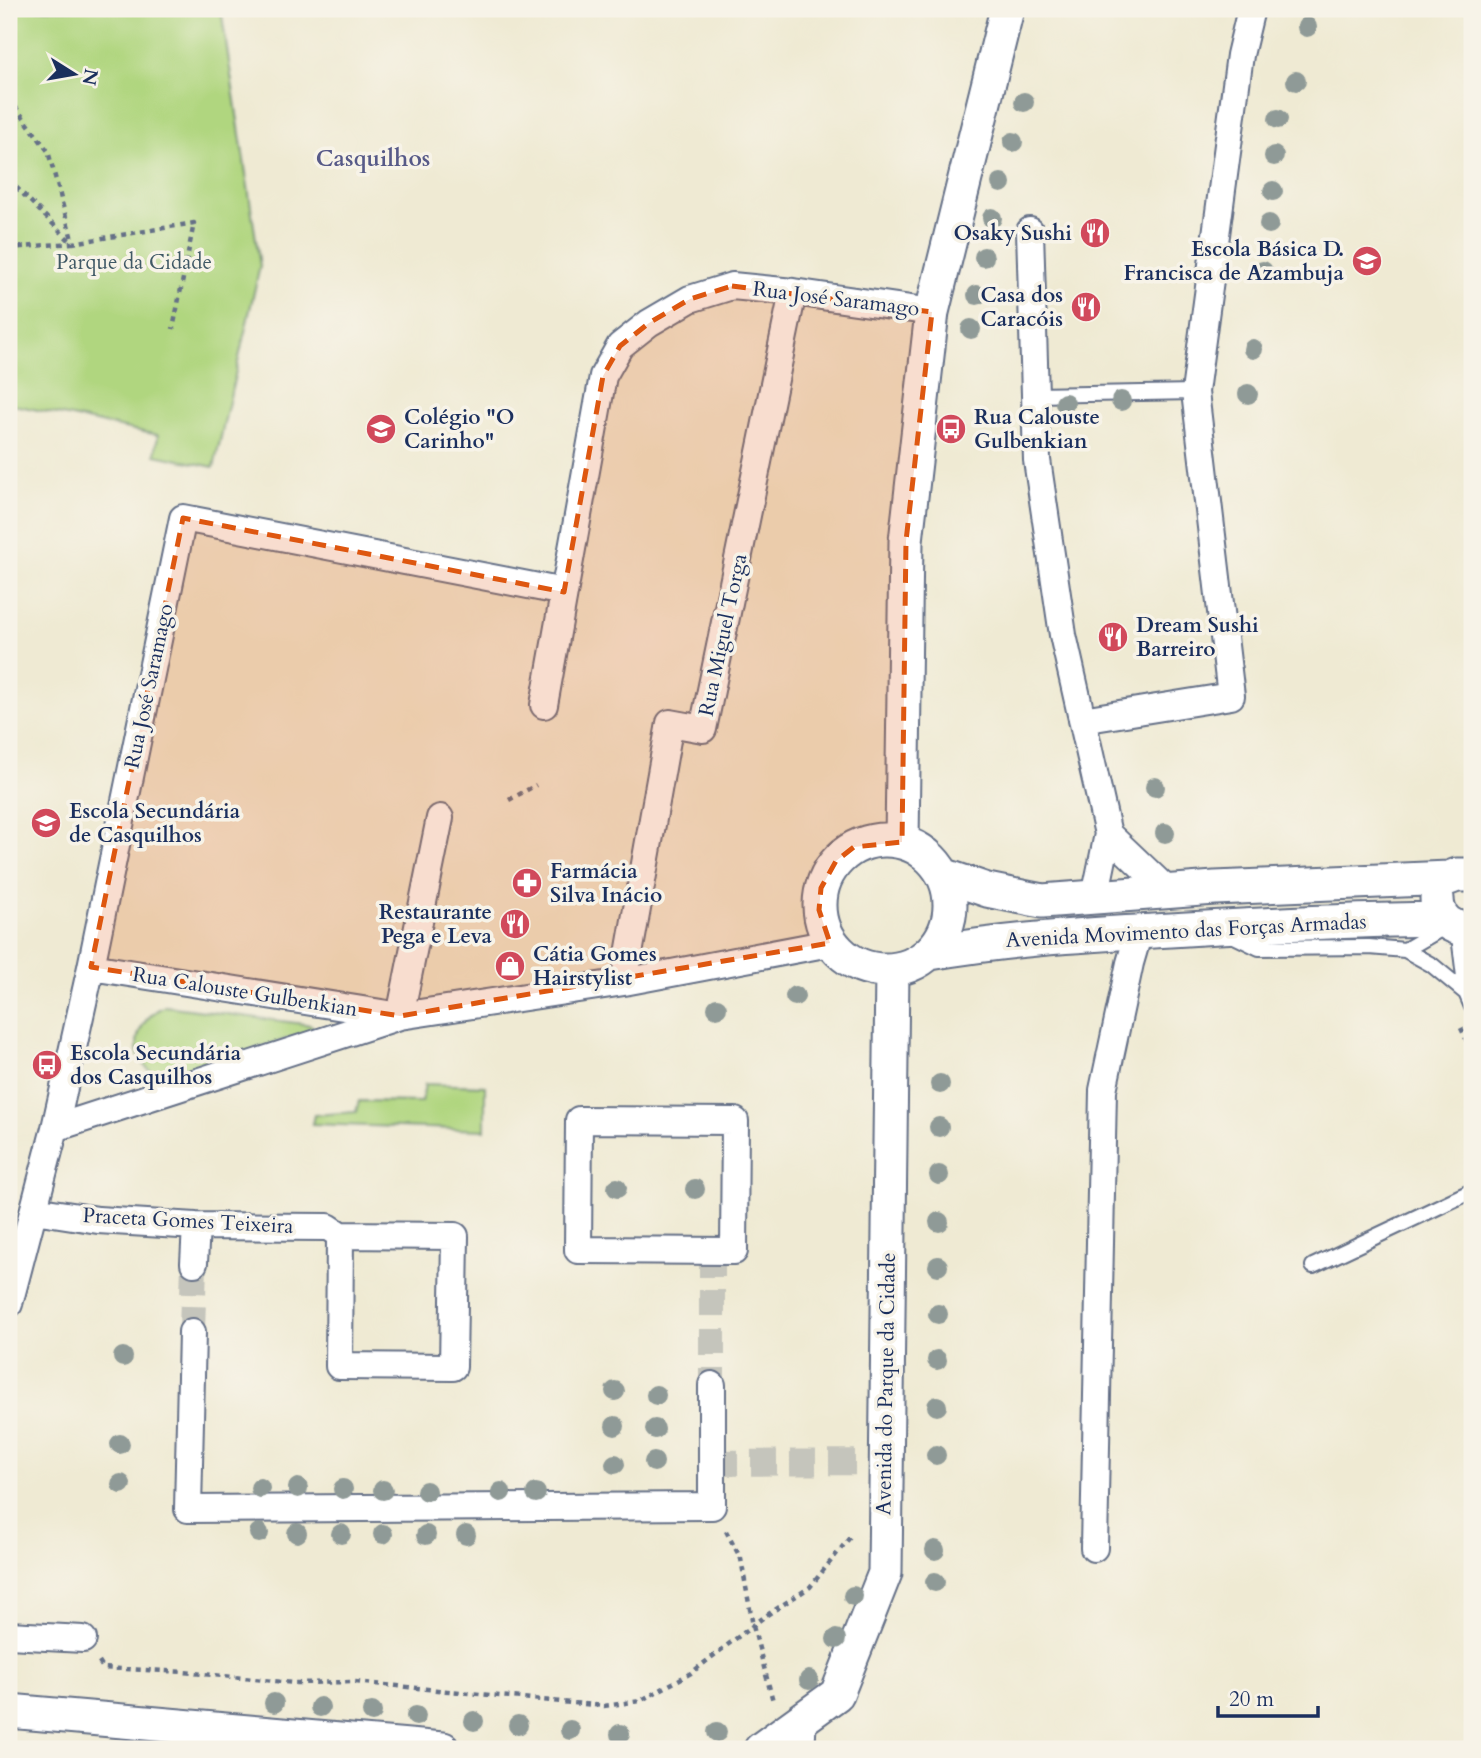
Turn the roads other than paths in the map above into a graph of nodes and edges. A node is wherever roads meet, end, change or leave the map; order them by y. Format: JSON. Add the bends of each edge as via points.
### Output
{"nodes":[{"id":1,"x":1007,"y":9,"type":"edge"},
{"id":2,"x":1251,"y":9,"type":"edge"},
{"id":3,"x":1030,"y":231,"type":"dead end"},
{"id":4,"x":793,"y":292,"type":"junction"},
{"id":5,"x":932,"y":312,"type":"junction"},
{"id":6,"x":1195,"y":392,"type":"junction"},
{"id":7,"x":1035,"y":394,"type":"junction"},
{"id":8,"x":564,"y":592,"type":"junction"},
{"id":9,"x":544,"y":705,"type":"dead end"},
{"id":10,"x":1082,"y":720,"type":"junction"},
{"id":11,"x":440,"y":818,"type":"dead end"},
{"id":12,"x":1108,"y":834,"type":"junction"},
{"id":13,"x":902,"y":842,"type":"junction"},
{"id":14,"x":943,"y":875,"type":"junction"},
{"id":15,"x":1460,"y":877,"type":"edge"},
{"id":16,"x":1168,"y":891,"type":"junction"},
{"id":17,"x":1095,"y":897,"type":"junction"},
{"id":18,"x":1455,"y":924,"type":"edge"},
{"id":19,"x":1215,"y":927,"type":"junction"},
{"id":20,"x":1139,"y":932,"type":"junction"},
{"id":21,"x":830,"y":943,"type":"junction"},
{"id":22,"x":1405,"y":950,"type":"junction"},
{"id":23,"x":930,"y":953,"type":"junction"},
{"id":24,"x":91,"y":967,"type":"junction"},
{"id":25,"x":892,"y":970,"type":"junction"},
{"id":26,"x":624,"y":982,"type":"junction"},
{"id":27,"x":1466,"y":993,"type":"junction"},
{"id":28,"x":1472,"y":1007,"type":"edge"},
{"id":29,"x":400,"y":1016,"type":"junction"},
{"id":30,"x":735,"y":1121,"type":"joint"},
{"id":31,"x":55,"y":1128,"type":"junction"},
{"id":32,"x":1472,"y":1191,"type":"edge"},
{"id":33,"x":34,"y":1210,"type":"junction"},
{"id":34,"x":196,"y":1226,"type":"junction"},
{"id":35,"x":340,"y":1235,"type":"junction"},
{"id":36,"x":194,"y":1263,"type":"tunnel mouth"},
{"id":37,"x":1313,"y":1266,"type":"dead end"},
{"id":38,"x":9,"y":1304,"type":"edge"},
{"id":39,"x":192,"y":1332,"type":"tunnel mouth"},
{"id":40,"x":712,"y":1385,"type":"tunnel mouth"},
{"id":41,"x":1094,"y":1548,"type":"dead end"},
{"id":42,"x":9,"y":1635,"type":"edge"},
{"id":43,"x":83,"y":1639,"type":"road end"},
{"id":44,"x":9,"y":1711,"type":"edge"},
{"id":45,"x":787,"y":1737,"type":"edge"},
{"id":46,"x":443,"y":1749,"type":"edge"}],
"edges":[{"from":1,"to":5,"type":"street"},
{"from":2,"to":6,"type":"street","via":[[1240,55]]},
{"from":3,"to":7,"type":"street"},
{"from":4,"to":5,"type":"street","name":"Rua José Saramago"},
{"from":4,"to":8,"type":"street","name":"Rua José Saramago","via":[[732,286],[690,299],[620,346],[603,376]]},
{"from":4,"to":26,"type":"street","name":"Rua Miguel Torga","via":[[703,729],[670,723]]},
{"from":5,"to":13,"type":"street","via":[[906,541]]},
{"from":6,"to":7,"type":"lane"},
{"from":6,"to":10,"type":"street","via":[[1231,696]]},
{"from":7,"to":10,"type":"street","via":[[1037,460],[1063,635]]},
{"from":8,"to":9,"type":"street","name":"Rua José Saramago"},
{"from":8,"to":24,"type":"street","name":"Rua José Saramago","via":[[183,518]]},
{"from":10,"to":12,"type":"street"},
{"from":11,"to":29,"type":"street"},
{"from":12,"to":16,"type":"street"},
{"from":12,"to":17,"type":"street"},
{"from":13,"to":14,"type":"street","via":[[924,852]]},
{"from":13,"to":21,"type":"street","via":[[879,840],[854,847],[836,861],[821,888],[819,910]]},
{"from":14,"to":17,"type":"street","name":"Avenida Movimento das Forças Armadas","via":[[1042,901]]},
{"from":14,"to":23,"type":"street","via":[[951,914],[943,938]]},
{"from":15,"to":16,"type":"street","name":"Avenida Movimento das Forças Armadas"},
{"from":15,"to":18,"type":"street","name":"Avenida Movimento das Forças Armadas","via":[[1438,893],[1437,902]]},
{"from":16,"to":17,"type":"street","name":"Avenida Movimento das Forças Armadas"},
{"from":18,"to":19,"type":"street","name":"Avenida Movimento das Forças Armadas","via":[[1322,920]]},
{"from":18,"to":22,"type":"lane"},
{"from":18,"to":27,"type":"lane"},
{"from":19,"to":20,"type":"street","name":"Avenida Movimento das Forças Armadas"},
{"from":19,"to":22,"type":"lane","via":[[1259,948]]},
{"from":20,"to":23,"type":"street","name":"Avenida Movimento das Forças Armadas","via":[[988,942]]},
{"from":20,"to":41,"type":"street","via":[[1103,1090]]},
{"from":21,"to":25,"type":"street","via":[[846,959],[878,972]]},
{"from":21,"to":26,"type":"street","name":"Rua Calouste Gulbenkian"},
{"from":22,"to":27,"type":"lane"},
{"from":23,"to":25,"type":"street","via":[[901,970]]},
{"from":24,"to":29,"type":"street","name":"Rua Calouste Gulbenkian"},
{"from":24,"to":31,"type":"street","name":"Rua José Saramago"},
{"from":25,"to":45,"type":"street","name":"Avenida do Parque da Cidade","via":[[885,1573],[837,1694]]},
{"from":26,"to":29,"type":"street","name":"Rua Calouste Gulbenkian"},
{"from":27,"to":28,"type":"lane"},
{"from":29,"to":31,"type":"street","name":"Rua Calouste Gulbenkian"},
{"from":30,"to":30,"type":"street","via":[[579,1120],[578,1250],[734,1251]]},
{"from":31,"to":33,"type":"street","name":"Rua José Saramago"},
{"from":32,"to":37,"type":"lane"},
{"from":33,"to":34,"type":"street","name":"Praceta Gomes Teixeira","via":[[98,1220]]},
{"from":33,"to":38,"type":"street","name":"Rua José Saramago"},
{"from":34,"to":35,"type":"street","name":"Praceta Gomes Teixeira","via":[[328,1227]]},
{"from":34,"to":36,"type":"street"},
{"from":35,"to":35,"type":"street","name":"Praceta Gomes Teixeira","via":[[339,1366],[453,1367],[455,1236]]},
{"from":39,"to":40,"type":"street","via":[[188,1509],[712,1506]]},
{"from":42,"to":43,"type":"street"},
{"from":44,"to":46,"type":"street"}]}
